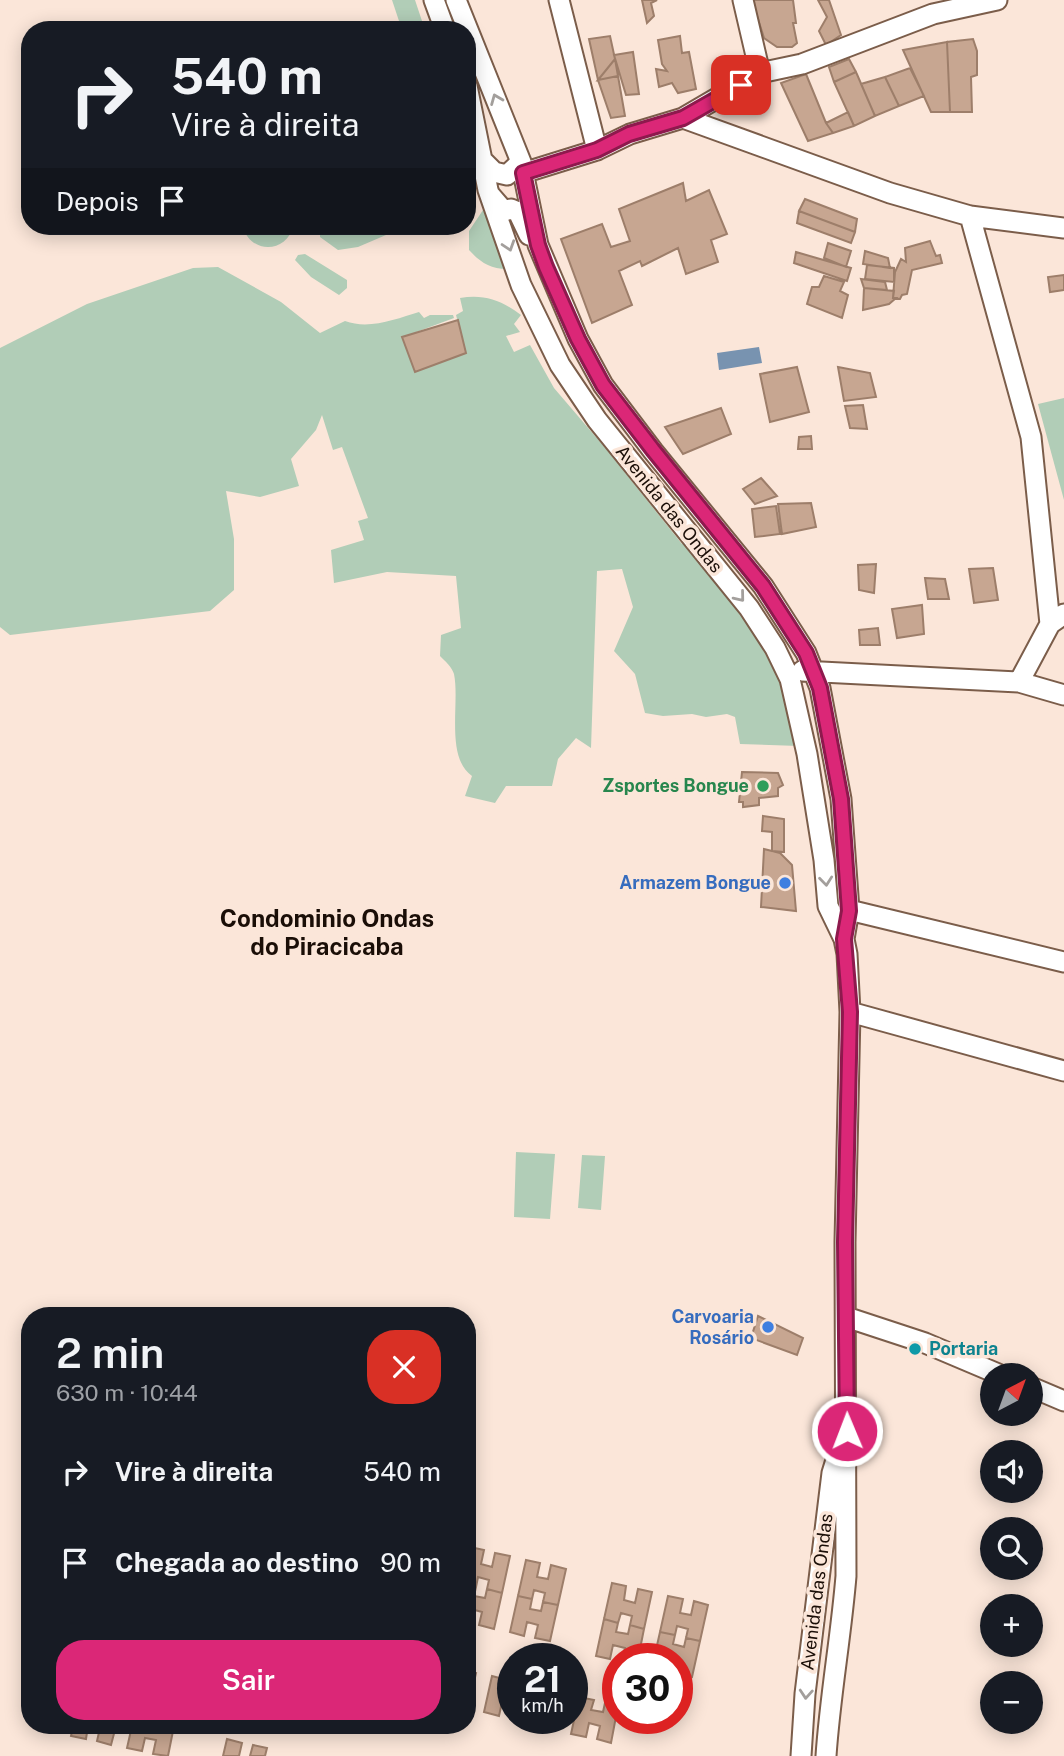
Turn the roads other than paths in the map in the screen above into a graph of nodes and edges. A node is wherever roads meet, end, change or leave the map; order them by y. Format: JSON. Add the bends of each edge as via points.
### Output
{"nodes":[{"id":1,"x":434,"y":0,"type":"edge"},
{"id":2,"x":456,"y":0,"type":"edge"},
{"id":3,"x":559,"y":0,"type":"edge"},
{"id":4,"x":743,"y":0,"type":"edge"},
{"id":5,"x":997,"y":0,"type":"edge"},
{"id":6,"x":931,"y":7,"type":"edge"},
{"id":7,"x":442,"y":21,"type":"edge"},
{"id":8,"x":464,"y":21,"type":"edge"},
{"id":9,"x":476,"y":51,"type":"edge"},
{"id":10,"x":760,"y":73,"type":"junction"},
{"id":11,"x":683,"y":118,"type":"junction"},
{"id":12,"x":476,"y":126,"type":"edge"},
{"id":13,"x":597,"y":150,"type":"junction"},
{"id":14,"x":481,"y":158,"type":"junction"},
{"id":15,"x":522,"y":167,"type":"junction"},
{"id":16,"x":488,"y":190,"type":"junction"},
{"id":17,"x":970,"y":216,"type":"junction"},
{"id":18,"x":1064,"y":228,"type":"edge"},
{"id":19,"x":546,"y":267,"type":"junction"},
{"id":20,"x":1057,"y":619,"type":"edge"},
{"id":21,"x":784,"y":667,"type":"junction"},
{"id":22,"x":813,"y":673,"type":"junction"},
{"id":23,"x":1019,"y":682,"type":"junction"},
{"id":24,"x":1064,"y":695,"type":"edge"},
{"id":25,"x":816,"y":819,"type":"junction"},
{"id":26,"x":842,"y":820,"type":"junction"},
{"id":27,"x":844,"y":849,"type":"junction"},
{"id":28,"x":822,"y":850,"type":"junction"},
{"id":29,"x":849,"y":911,"type":"junction"},
{"id":30,"x":844,"y":939,"type":"junction"},
{"id":31,"x":1064,"y":962,"type":"edge"},
{"id":32,"x":850,"y":1012,"type":"junction"},
{"id":33,"x":1064,"y":1071,"type":"edge"},
{"id":34,"x":846,"y":1317,"type":"junction"},
{"id":35,"x":980,"y":1366,"type":"edge"},
{"id":36,"x":1043,"y":1392,"type":"edge"},
{"id":37,"x":1064,"y":1401,"type":"edge"},
{"id":38,"x":847,"y":1431,"type":"junction"},
{"id":39,"x":832,"y":1473,"type":"junction"},
{"id":40,"x":846,"y":1576,"type":"junction"},
{"id":41,"x":816,"y":1601,"type":"junction"},
{"id":42,"x":832,"y":1692,"type":"junction"},
{"id":43,"x":801,"y":1756,"type":"edge"},
{"id":44,"x":826,"y":1756,"type":"edge"}],
"edges":[{"from":1,"to":7,"type":"street"},
{"from":8,"to":2,"type":"street","name":"Avenida das Ondas","one_way":true},
{"from":3,"to":13,"type":"street"},
{"from":4,"to":10,"type":"street"},
{"from":5,"to":6,"type":"street"},
{"from":6,"to":10,"type":"street","via":[[802,64]]},
{"from":15,"to":9,"type":"street","name":"Avenida das Ondas","one_way":true},
{"from":10,"to":11,"type":"street"},
{"from":11,"to":13,"type":"street","via":[[629,134]]},
{"from":11,"to":17,"type":"street","via":[[890,193]]},
{"from":12,"to":14,"type":"street","name":"Avenida das Ondas"},
{"from":13,"to":15,"type":"street"},
{"from":14,"to":15,"type":"street","via":[[494,172],[507,175]]},
{"from":14,"to":16,"type":"street","name":"Avenida das Ondas"},
{"from":15,"to":19,"type":"street","name":"Avenida das Ondas"},
{"from":16,"to":19,"type":"street","via":[[504,211],[518,212]]},
{"from":16,"to":21,"type":"street","name":"Avenida das Ondas","one_way":true,"via":[[521,285],[559,365],[597,420],[749,608]]},
{"from":17,"to":18,"type":"street"},
{"from":17,"to":20,"type":"street","via":[[1031,437]]},
{"from":19,"to":22,"type":"street","name":"Avenida das Ondas","via":[[603,385],[763,586],[806,653]]},
{"from":20,"to":23,"type":"street"},
{"from":21,"to":22,"type":"street"},
{"from":21,"to":25,"type":"street","name":"Avenida das Ondas","via":[[800,719]]},
{"from":22,"to":23,"type":"street"},
{"from":22,"to":26,"type":"street","name":"Avenida das Ondas","via":[[832,742]]},
{"from":23,"to":24,"type":"street"},
{"from":25,"to":26,"type":"street"},
{"from":25,"to":28,"type":"street","name":"Avenida das Ondas"},
{"from":26,"to":27,"type":"street","name":"Avenida das Ondas"},
{"from":27,"to":28,"type":"street"},
{"from":27,"to":29,"type":"street","name":"Avenida das Ondas"},
{"from":28,"to":30,"type":"street","name":"Avenida das Ondas","one_way":true,"via":[[828,906]]},
{"from":29,"to":30,"type":"street","name":"Avenida das Ondas"},
{"from":29,"to":31,"type":"street"},
{"from":30,"to":32,"type":"street","name":"Avenida das Ondas"},
{"from":32,"to":33,"type":"street"},
{"from":32,"to":34,"type":"street","name":"Avenida das Ondas"},
{"from":34,"to":35,"type":"street"},
{"from":34,"to":38,"type":"street","name":"Avenida das Ondas"},
{"from":36,"to":37,"type":"street"},
{"from":38,"to":39,"type":"street","name":"Avenida das Ondas"},
{"from":38,"to":40,"type":"street","name":"Avenida das Ondas"},
{"from":39,"to":40,"type":"street","via":[[838,1493],[838,1562]]},
{"from":39,"to":41,"type":"street","name":"Avenida das Ondas"},
{"from":40,"to":42,"type":"street","name":"Avenida das Ondas"},
{"from":41,"to":42,"type":"street","via":[[832,1613]]},
{"from":41,"to":43,"type":"street","name":"Avenida das Ondas","one_way":true},
{"from":42,"to":44,"type":"street","name":"Avenida das Ondas"}]}
